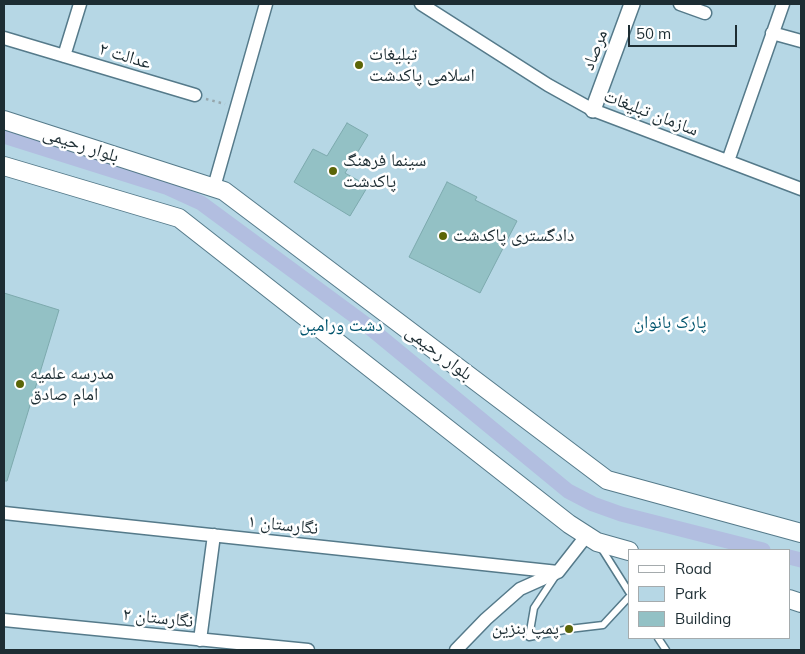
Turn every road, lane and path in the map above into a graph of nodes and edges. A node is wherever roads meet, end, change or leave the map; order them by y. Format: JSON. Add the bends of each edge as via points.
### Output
{"nodes":[{"id":1,"x":80,"y":4,"type":"edge"},
{"id":2,"x":266,"y":4,"type":"edge"},
{"id":3,"x":421,"y":4,"type":"edge"},
{"id":4,"x":632,"y":4,"type":"edge"},
{"id":5,"x":680,"y":4,"type":"edge"},
{"id":6,"x":783,"y":4,"type":"edge"},
{"id":7,"x":705,"y":14,"type":"dead end"},
{"id":8,"x":772,"y":34,"type":"junction"},
{"id":9,"x":4,"y":38,"type":"edge"},
{"id":10,"x":801,"y":41,"type":"edge"},
{"id":11,"x":64,"y":56,"type":"junction"},
{"id":12,"x":195,"y":95,"type":"joint"},
{"id":13,"x":236,"y":107,"type":"junction"},
{"id":14,"x":593,"y":110,"type":"junction"},
{"id":15,"x":4,"y":120,"type":"edge"},
{"id":16,"x":728,"y":161,"type":"junction"},
{"id":17,"x":4,"y":166,"type":"edge"},
{"id":18,"x":214,"y":187,"type":"junction"},
{"id":19,"x":801,"y":189,"type":"edge"},
{"id":20,"x":4,"y":513,"type":"edge"},
{"id":21,"x":801,"y":533,"type":"edge"},
{"id":22,"x":214,"y":535,"type":"junction"},
{"id":23,"x":592,"y":539,"type":"junction"},
{"id":24,"x":628,"y":551,"type":"edge"},
{"id":25,"x":558,"y":572,"type":"junction"},
{"id":26,"x":628,"y":591,"type":"edge"},
{"id":27,"x":628,"y":598,"type":"edge"},
{"id":28,"x":4,"y":620,"type":"edge"},
{"id":29,"x":659,"y":639,"type":"edge"},
{"id":30,"x":200,"y":640,"type":"junction"},
{"id":31,"x":308,"y":650,"type":"edge"},
{"id":32,"x":456,"y":650,"type":"edge"},
{"id":33,"x":666,"y":650,"type":"edge"}],
"edges":[{"from":1,"to":11,"type":"street"},
{"from":2,"to":13,"type":"street"},
{"from":3,"to":14,"type":"street","name":"سازمان تبلیغات"},
{"from":4,"to":14,"type":"street","name":"مرصاد"},
{"from":5,"to":7,"type":"street"},
{"from":6,"to":8,"type":"street"},
{"from":8,"to":10,"type":"street"},
{"from":8,"to":16,"type":"street"},
{"from":9,"to":11,"type":"street","name":"عدالت ۲"},
{"from":11,"to":12,"type":"street","name":"عدالت ۲"},
{"from":12,"to":13,"type":"path"},
{"from":13,"to":18,"type":"street"},
{"from":14,"to":16,"type":"street","name":"سازمان تبلیغات"},
{"from":15,"to":18,"type":"main road","name":"بلوار رحیمی"},
{"from":16,"to":19,"type":"street","name":"سازمان تبلیغات"},
{"from":17,"to":23,"type":"main road","via":[[180,218]]},
{"from":18,"to":21,"type":"main road","name":"بلوار رحیمی","via":[[224,191],[606,480]]},
{"from":20,"to":22,"type":"street","name":"نگارستان ۱"},
{"from":22,"to":25,"type":"street","name":"نگارستان ۱"},
{"from":22,"to":30,"type":"street"},
{"from":23,"to":24,"type":"main road"},
{"from":23,"to":25,"type":"street"},
{"from":23,"to":26,"type":"lane"},
{"from":25,"to":27,"type":"lane","via":[[534,608],[529,637],[603,625]]},
{"from":25,"to":32,"type":"street","via":[[520,589]]},
{"from":28,"to":30,"type":"street","name":"نگارستان ۲"},
{"from":29,"to":33,"type":"lane"},
{"from":30,"to":31,"type":"street","name":"نگارستان ۲"}]}
